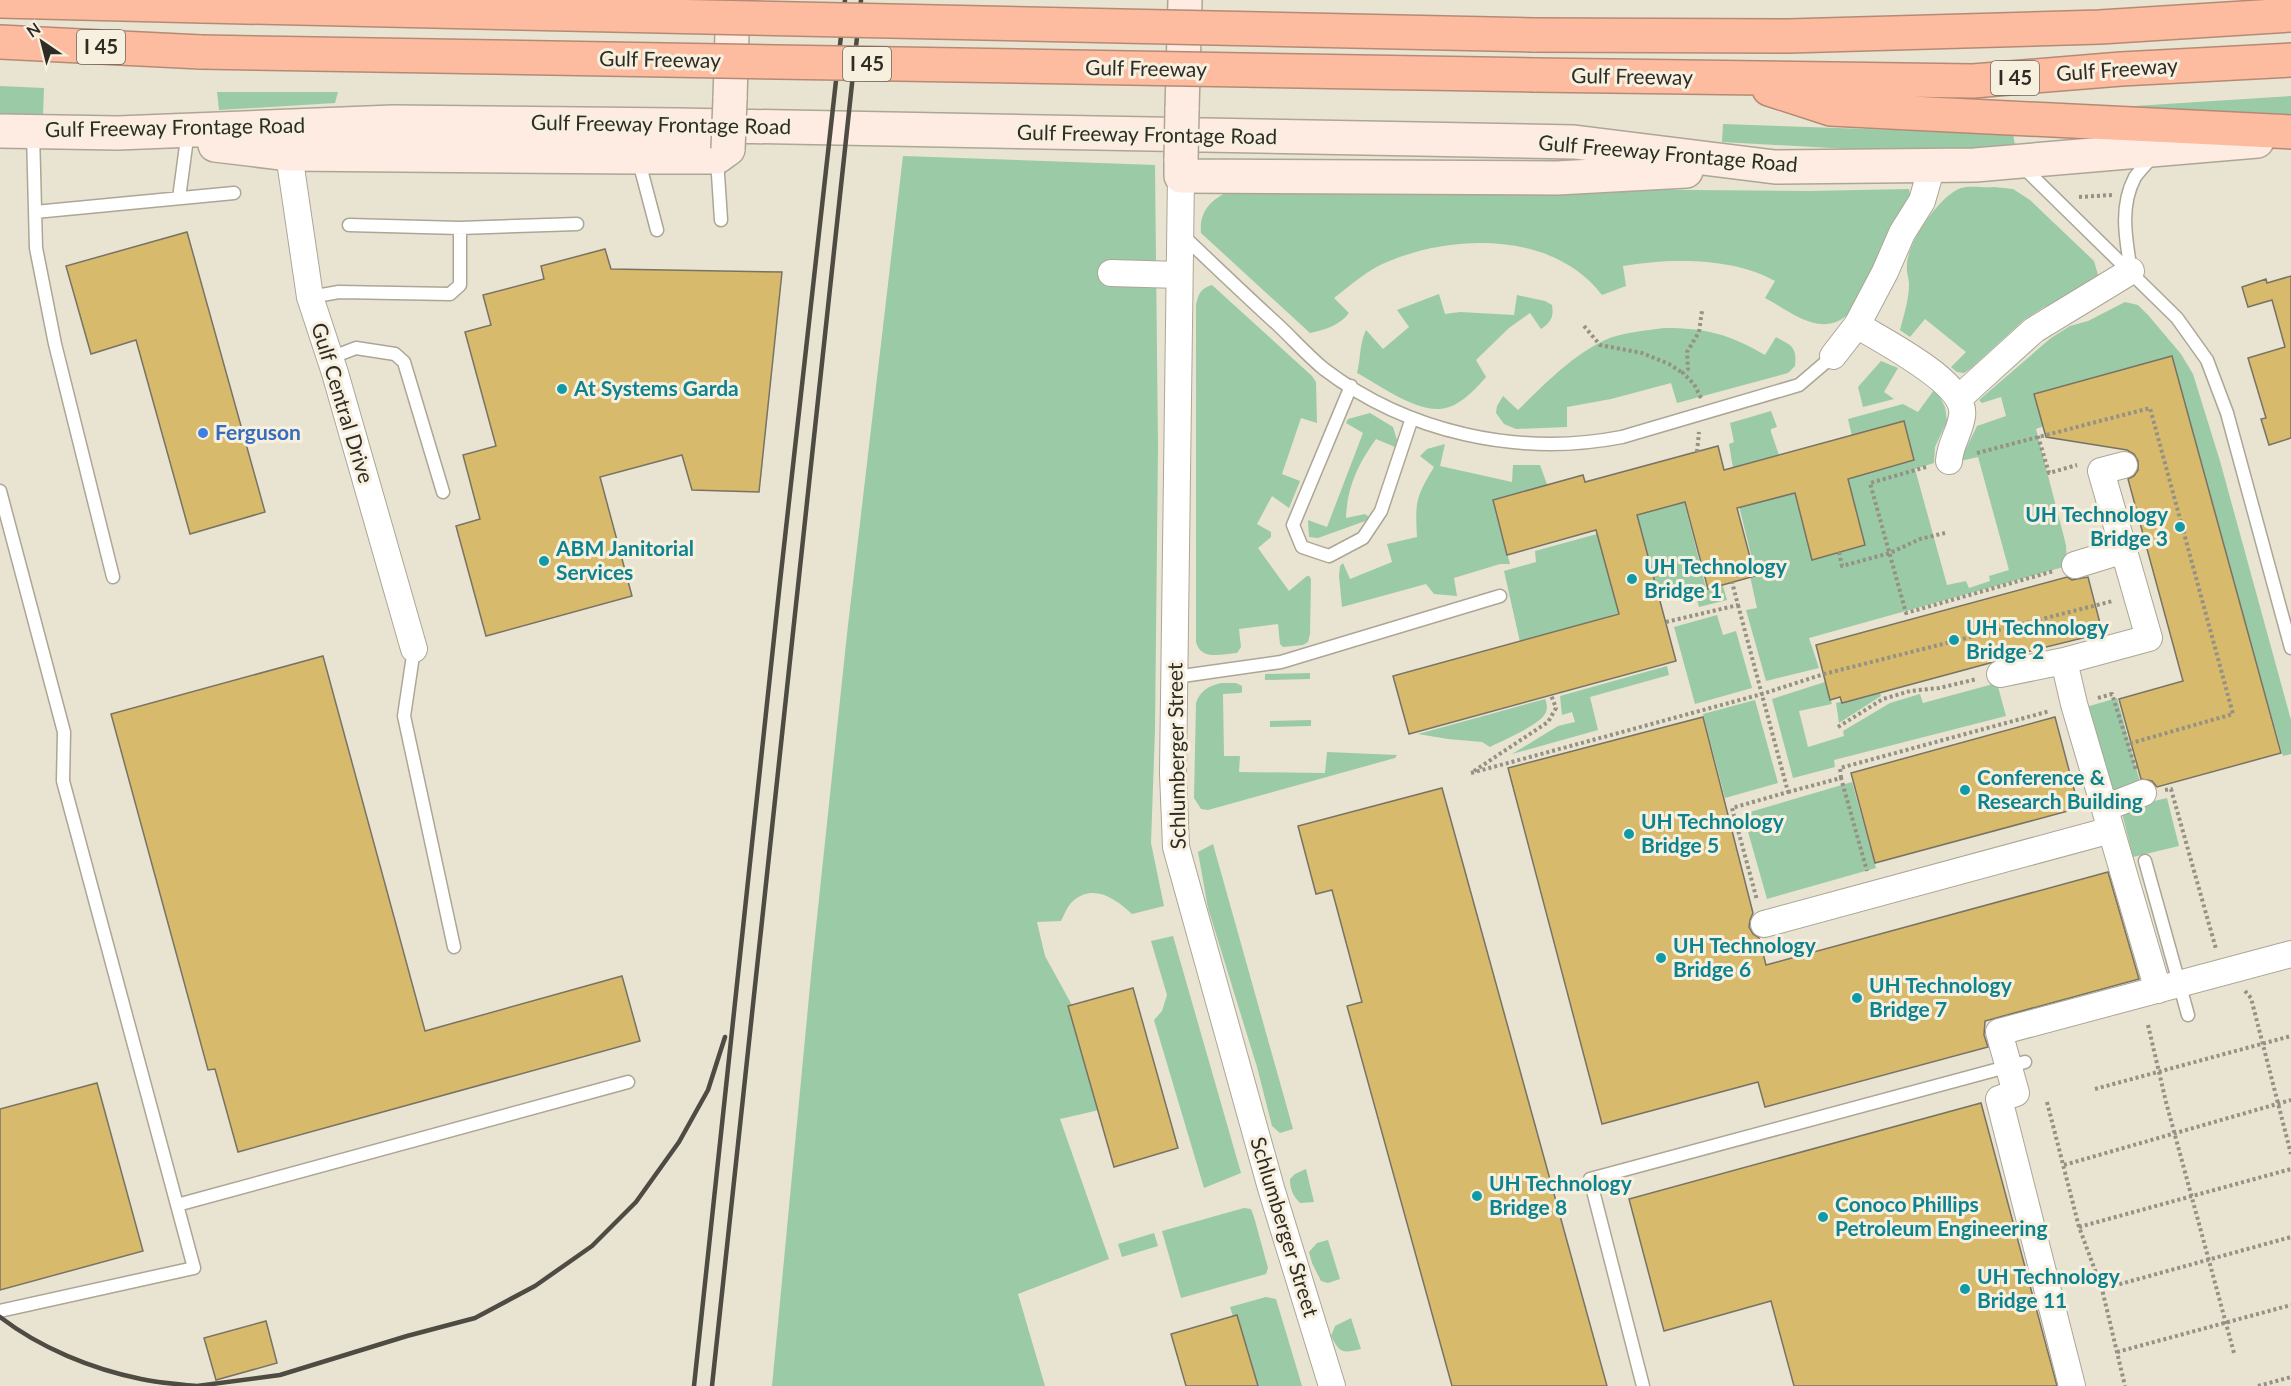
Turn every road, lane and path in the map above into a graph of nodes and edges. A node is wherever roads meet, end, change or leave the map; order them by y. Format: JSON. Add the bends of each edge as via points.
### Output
{"nodes":[{"id":1,"x":733,"y":0,"type":"edge"},
{"id":2,"x":1185,"y":0,"type":"edge"},
{"id":3,"x":0,"y":1,"type":"edge"},
{"id":4,"x":2291,"y":15,"type":"edge"},
{"id":5,"x":0,"y":42,"type":"edge"},
{"id":6,"x":2291,"y":60,"type":"edge"},
{"id":7,"x":1738,"y":79,"type":"junction"},
{"id":8,"x":0,"y":131,"type":"edge"},
{"id":9,"x":33,"y":132,"type":"junction"},
{"id":10,"x":2291,"y":132,"type":"edge"},
{"id":11,"x":188,"y":136,"type":"junction"},
{"id":12,"x":2291,"y":138,"type":"edge"},
{"id":13,"x":2159,"y":149,"type":"junction"},
{"id":14,"x":723,"y":153,"type":"junction"},
{"id":15,"x":289,"y":154,"type":"junction"},
{"id":16,"x":637,"y":157,"type":"junction"},
{"id":17,"x":2017,"y":161,"type":"junction"},
{"id":18,"x":1932,"y":166,"type":"junction"},
{"id":19,"x":1775,"y":167,"type":"junction"},
{"id":20,"x":1181,"y":168,"type":"junction"},
{"id":21,"x":234,"y":193,"type":"dead end"},
{"id":22,"x":2118,"y":194,"type":"dead end"},
{"id":23,"x":2079,"y":196,"type":"dead end"},
{"id":24,"x":179,"y":198,"type":"junction"},
{"id":25,"x":34,"y":212,"type":"junction"},
{"id":26,"x":721,"y":220,"type":"dead end"},
{"id":27,"x":577,"y":224,"type":"dead end"},
{"id":28,"x":349,"y":225,"type":"dead end"},
{"id":29,"x":459,"y":228,"type":"junction"},
{"id":30,"x":657,"y":230,"type":"dead end"},
{"id":31,"x":1180,"y":233,"type":"junction"},
{"id":32,"x":2131,"y":271,"type":"junction"},
{"id":33,"x":1111,"y":273,"type":"dead end"},
{"id":34,"x":1179,"y":275,"type":"junction"},
{"id":35,"x":310,"y":297,"type":"junction"},
{"id":36,"x":1702,"y":311,"type":"dead end"},
{"id":37,"x":1857,"y":325,"type":"junction"},
{"id":38,"x":1584,"y":326,"type":"dead end"},
{"id":39,"x":1833,"y":356,"type":"joint"},
{"id":40,"x":330,"y":358,"type":"junction"},
{"id":41,"x":1683,"y":374,"type":"junction"},
{"id":42,"x":1351,"y":386,"type":"junction"},
{"id":43,"x":1959,"y":399,"type":"junction"},
{"id":44,"x":1702,"y":413,"type":"junction"},
{"id":45,"x":1412,"y":418,"type":"junction"},
{"id":46,"x":2038,"y":436,"type":"junction"},
{"id":47,"x":1949,"y":460,"type":"junction"},
{"id":48,"x":2124,"y":465,"type":"dead end"},
{"id":49,"x":2049,"y":473,"type":"dead end"},
{"id":50,"x":0,"y":490,"type":"edge"},
{"id":51,"x":443,"y":492,"type":"dead end"},
{"id":52,"x":1945,"y":533,"type":"dead end"},
{"id":53,"x":2124,"y":550,"type":"junction"},
{"id":54,"x":1839,"y":552,"type":"dead end"},
{"id":55,"x":1890,"y":553,"type":"junction"},
{"id":56,"x":2075,"y":565,"type":"joint"},
{"id":57,"x":113,"y":577,"type":"dead end"},
{"id":58,"x":1732,"y":582,"type":"dead end"},
{"id":59,"x":1500,"y":596,"type":"dead end"},
{"id":60,"x":1738,"y":605,"type":"junction"},
{"id":61,"x":2095,"y":606,"type":"dead end"},
{"id":62,"x":1666,"y":622,"type":"dead end"},
{"id":63,"x":2291,"y":648,"type":"edge"},
{"id":64,"x":414,"y":649,"type":"joint"},
{"id":65,"x":2064,"y":661,"type":"junction"},
{"id":66,"x":2000,"y":674,"type":"joint"},
{"id":67,"x":1174,"y":677,"type":"junction"},
{"id":68,"x":1762,"y":694,"type":"junction"},
{"id":69,"x":1551,"y":695,"type":"dead end"},
{"id":70,"x":2095,"y":698,"type":"dead end"},
{"id":71,"x":2050,"y":710,"type":"dead end"},
{"id":72,"x":1838,"y":727,"type":"dead end"},
{"id":73,"x":2128,"y":744,"type":"junction"},
{"id":74,"x":1841,"y":777,"type":"junction"},
{"id":75,"x":1788,"y":792,"type":"junction"},
{"id":76,"x":2143,"y":793,"type":"junction"},
{"id":77,"x":2108,"y":819,"type":"junction"},
{"id":78,"x":2145,"y":861,"type":"dead end"},
{"id":79,"x":1873,"y":893,"type":"junction"},
{"id":80,"x":1764,"y":924,"type":"joint"},
{"id":81,"x":454,"y":947,"type":"dead end"},
{"id":82,"x":2291,"y":954,"type":"edge"},
{"id":83,"x":2226,"y":971,"type":"junction"},
{"id":84,"x":2169,"y":987,"type":"junction"},
{"id":85,"x":2188,"y":1015,"type":"dead end"},
{"id":86,"x":2148,"y":1025,"type":"dead end"},
{"id":87,"x":2291,"y":1036,"type":"edge"},
{"id":88,"x":2263,"y":1044,"type":"junction"},
{"id":89,"x":2017,"y":1064,"type":"junction"},
{"id":90,"x":2159,"y":1071,"type":"junction"},
{"id":91,"x":628,"y":1082,"type":"dead end"},
{"id":92,"x":2095,"y":1089,"type":"dead end"},
{"id":93,"x":2291,"y":1100,"type":"edge"},
{"id":94,"x":2047,"y":1102,"type":"dead end"},
{"id":95,"x":2278,"y":1104,"type":"junction"},
{"id":96,"x":2174,"y":1133,"type":"junction"},
{"id":97,"x":2291,"y":1154,"type":"edge"},
{"id":98,"x":2064,"y":1165,"type":"junction"},
{"id":99,"x":2291,"y":1169,"type":"edge"},
{"id":100,"x":2191,"y":1198,"type":"junction"},
{"id":101,"x":177,"y":1205,"type":"junction"},
{"id":102,"x":2079,"y":1227,"type":"junction"},
{"id":103,"x":2291,"y":1238,"type":"edge"},
{"id":104,"x":2208,"y":1259,"type":"junction"},
{"id":105,"x":2102,"y":1290,"type":"junction"},
{"id":106,"x":2291,"y":1305,"type":"edge"},
{"id":107,"x":0,"y":1311,"type":"edge"},
{"id":108,"x":2225,"y":1323,"type":"junction"},
{"id":109,"x":2117,"y":1352,"type":"junction"},
{"id":110,"x":2234,"y":1353,"type":"dead end"},
{"id":111,"x":2291,"y":1377,"type":"edge"},
{"id":112,"x":1332,"y":1386,"type":"edge"},
{"id":113,"x":1643,"y":1386,"type":"edge"},
{"id":114,"x":2072,"y":1386,"type":"edge"},
{"id":115,"x":2125,"y":1386,"type":"edge"},
{"id":116,"x":2258,"y":1386,"type":"edge"}],
"edges":[{"from":1,"to":14,"type":"main road","bridge":true,"via":[[730,99]]},
{"from":2,"to":20,"type":"main road","bridge":true},
{"from":3,"to":4,"type":"highway","name":"Gulf Freeway","bridge":true,"via":[[1533,36],[1789,36],[2100,27]]},
{"from":5,"to":7,"type":"highway","name":"Gulf Freeway","number":"I 45","bridge":true,"via":[[201,52]]},
{"from":6,"to":7,"type":"highway","name":"Gulf Freeway","number":"I 45","via":[[1973,81]]},
{"from":7,"to":10,"type":"highway","via":[[1831,109]]},
{"from":8,"to":9,"type":"main road","name":"Gulf Freeway Frontage Road"},
{"from":9,"to":11,"type":"main road","name":"Gulf Freeway Frontage Road"},
{"from":9,"to":25,"type":"lane"},
{"from":11,"to":15,"type":"main road"},
{"from":11,"to":19,"type":"main road","name":"Gulf Freeway Frontage Road","via":[[393,122],[1574,142]]},
{"from":11,"to":24,"type":"lane"},
{"from":12,"to":13,"type":"main road","name":"Gulf Freeway Frontage Road"},
{"from":13,"to":17,"type":"main road","name":"Gulf Freeway Frontage Road"},
{"from":13,"to":32,"type":"lane","via":[[2135,177],[2126,207],[2124,228]]},
{"from":14,"to":16,"type":"main road"},
{"from":14,"to":26,"type":"lane"},
{"from":15,"to":16,"type":"main road"},
{"from":15,"to":35,"type":"street","name":"Gulf Central Drive"},
{"from":16,"to":30,"type":"lane"},
{"from":17,"to":18,"type":"main road","name":"Gulf Freeway Frontage Road"},
{"from":17,"to":32,"type":"lane"},
{"from":18,"to":19,"type":"main road","name":"Gulf Freeway Frontage Road"},
{"from":18,"to":37,"type":"street","via":[[1922,201]]},
{"from":19,"to":20,"type":"main road","via":[[1557,178]]},
{"from":20,"to":31,"type":"street","name":"Schlumberger Street"},
{"from":21,"to":24,"type":"lane"},
{"from":22,"to":23,"type":"path"},
{"from":24,"to":25,"type":"lane"},
{"from":25,"to":57,"type":"lane","via":[[36,248],[55,345]]},
{"from":27,"to":29,"type":"lane"},
{"from":28,"to":29,"type":"lane"},
{"from":29,"to":35,"type":"lane","via":[[460,285],[450,294],[339,292]]},
{"from":31,"to":34,"type":"street","name":"Schlumberger Street"},
{"from":31,"to":42,"type":"lane","via":[[1324,369]]},
{"from":32,"to":43,"type":"street","via":[[2034,330]]},
{"from":32,"to":63,"type":"lane","via":[[2177,318],[2211,368],[2227,413]]},
{"from":33,"to":34,"type":"street"},
{"from":34,"to":67,"type":"street","name":"Schlumberger Street"},
{"from":35,"to":40,"type":"street","name":"Gulf Central Drive"},
{"from":36,"to":41,"type":"path","via":[[1699,332],[1687,352],[1688,369]]},
{"from":37,"to":39,"type":"street"},
{"from":37,"to":43,"type":"street","via":[[1929,369]]},
{"from":38,"to":41,"type":"path","via":[[1600,345],[1642,353]]},
{"from":39,"to":44,"type":"lane","via":[[1799,385]]},
{"from":40,"to":51,"type":"lane","via":[[356,348],[395,354],[404,362]]},
{"from":40,"to":64,"type":"street","name":"Gulf Central Drive"},
{"from":41,"to":44,"type":"path","via":[[1694,384]]},
{"from":42,"to":45,"type":"lane","via":[[1388,409]]},
{"from":42,"to":45,"type":"lane","via":[[1293,525],[1302,547],[1329,556],[1363,538],[1381,511]]},
{"from":43,"to":47,"type":"street","via":[[1963,415]]},
{"from":44,"to":45,"type":"lane","via":[[1600,441],[1531,444],[1471,436]]},
{"from":46,"to":47,"type":"path"},
{"from":46,"to":49,"type":"path"},
{"from":46,"to":73,"type":"path","via":[[2150,408],[2233,714]]},
{"from":47,"to":55,"type":"path","via":[[1870,483]]},
{"from":48,"to":53,"type":"street","via":[[2101,471]]},
{"from":50,"to":101,"type":"lane","via":[[64,732],[63,781]]},
{"from":52,"to":55,"type":"path"},
{"from":53,"to":56,"type":"street"},
{"from":53,"to":65,"type":"street","via":[[2149,638]]},
{"from":54,"to":55,"type":"path","via":[[1842,566]]},
{"from":55,"to":56,"type":"path","via":[[1906,613]]},
{"from":58,"to":60,"type":"path"},
{"from":59,"to":67,"type":"lane","via":[[1281,662]]},
{"from":60,"to":62,"type":"path"},
{"from":60,"to":68,"type":"path"},
{"from":61,"to":68,"type":"path"},
{"from":64,"to":81,"type":"lane","via":[[404,716]]},
{"from":65,"to":66,"type":"street"},
{"from":65,"to":77,"type":"street"},
{"from":66,"to":72,"type":"path","via":[[1883,699]]},
{"from":67,"to":112,"type":"street","name":"Schlumberger Street","via":[[1176,847],[1271,1188]]},
{"from":68,"to":69,"type":"path","via":[[1471,773],[1548,722],[1556,708]]},
{"from":68,"to":75,"type":"path"},
{"from":70,"to":73,"type":"path","via":[[2112,694]]},
{"from":71,"to":74,"type":"path","via":[[1840,768]]},
{"from":73,"to":76,"type":"path"},
{"from":74,"to":75,"type":"path"},
{"from":74,"to":79,"type":"path"},
{"from":75,"to":80,"type":"path","via":[[1732,808]]},
{"from":76,"to":77,"type":"street"},
{"from":76,"to":83,"type":"path","via":[[2140,797],[2171,789],[2221,966]]},
{"from":77,"to":79,"type":"street"},
{"from":77,"to":84,"type":"street"},
{"from":78,"to":84,"type":"lane"},
{"from":79,"to":80,"type":"street"},
{"from":82,"to":83,"type":"street"},
{"from":83,"to":84,"type":"street"},
{"from":83,"to":88,"type":"path","via":[[2251,998]]},
{"from":84,"to":85,"type":"lane"},
{"from":84,"to":89,"type":"street","via":[[1999,1032]]},
{"from":86,"to":90,"type":"path"},
{"from":87,"to":88,"type":"path"},
{"from":88,"to":90,"type":"path"},
{"from":88,"to":95,"type":"path"},
{"from":89,"to":113,"type":"lane","via":[[1590,1179]]},
{"from":89,"to":114,"type":"street","via":[[2016,1094],[1999,1099]]},
{"from":90,"to":92,"type":"path"},
{"from":90,"to":96,"type":"path"},
{"from":91,"to":101,"type":"lane"},
{"from":93,"to":95,"type":"path"},
{"from":94,"to":98,"type":"path"},
{"from":95,"to":96,"type":"path"},
{"from":95,"to":97,"type":"path"},
{"from":96,"to":98,"type":"path"},
{"from":96,"to":100,"type":"path"},
{"from":98,"to":102,"type":"path"},
{"from":99,"to":100,"type":"path"},
{"from":100,"to":102,"type":"path"},
{"from":100,"to":104,"type":"path"},
{"from":101,"to":107,"type":"lane","via":[[194,1268]]},
{"from":102,"to":105,"type":"path"},
{"from":103,"to":104,"type":"path"},
{"from":104,"to":105,"type":"path"},
{"from":104,"to":108,"type":"path"},
{"from":105,"to":109,"type":"path"},
{"from":106,"to":108,"type":"path"},
{"from":108,"to":109,"type":"path"},
{"from":108,"to":110,"type":"path"},
{"from":109,"to":115,"type":"path"},
{"from":111,"to":116,"type":"path"}]}
